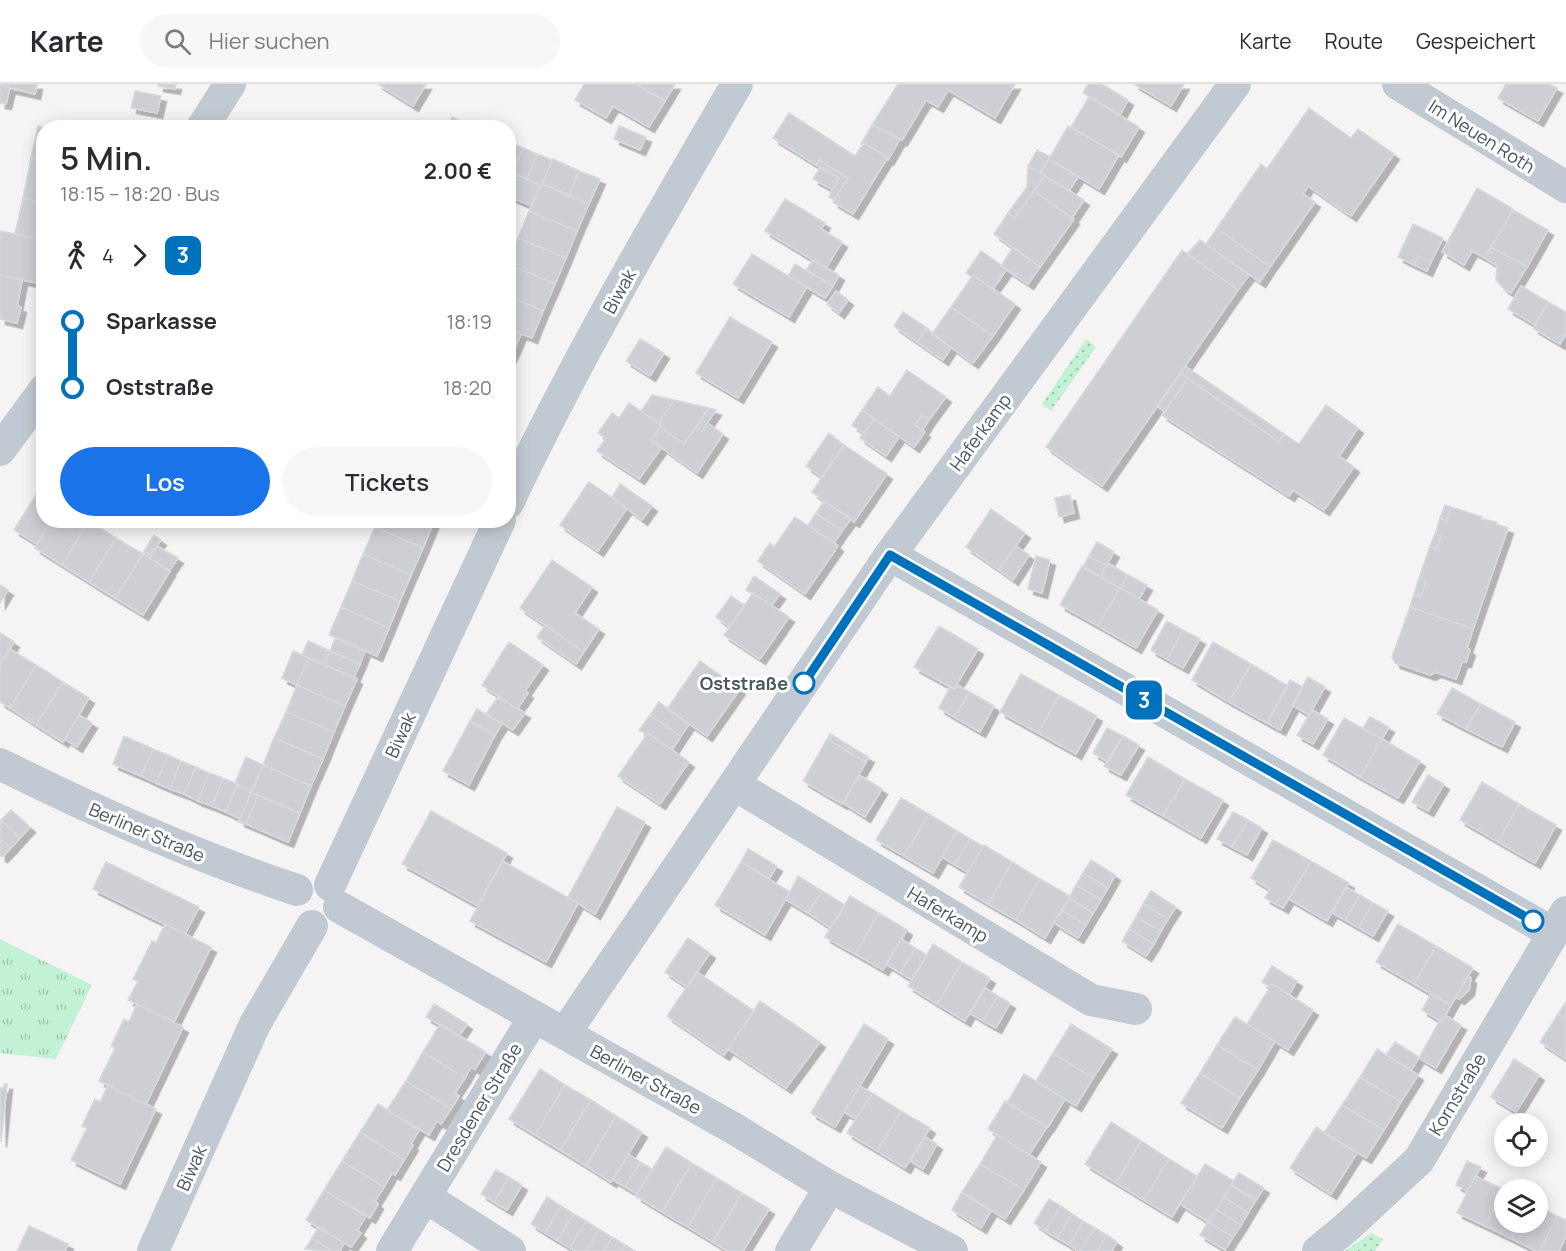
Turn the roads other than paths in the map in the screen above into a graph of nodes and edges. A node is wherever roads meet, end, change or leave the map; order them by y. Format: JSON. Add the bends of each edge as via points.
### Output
{"nodes":[{"id":1,"x":230,"y":84,"type":"edge"},
{"id":2,"x":737,"y":84,"type":"edge"},
{"id":3,"x":1235,"y":84,"type":"edge"},
{"id":4,"x":1398,"y":84,"type":"edge"},
{"id":5,"x":207,"y":120,"type":"edge"},
{"id":6,"x":1566,"y":187,"type":"edge"},
{"id":7,"x":36,"y":401,"type":"edge"},
{"id":8,"x":0,"y":450,"type":"edge"},
{"id":9,"x":516,"y":487,"type":"edge"},
{"id":10,"x":496,"y":528,"type":"edge"},
{"id":11,"x":890,"y":555,"type":"junction"},
{"id":12,"x":0,"y":764,"type":"edge"},
{"id":13,"x":735,"y":785,"type":"junction"},
{"id":14,"x":297,"y":890,"type":"junction"},
{"id":15,"x":334,"y":896,"type":"junction"},
{"id":16,"x":1560,"y":923,"type":"edge"},
{"id":17,"x":312,"y":926,"type":"junction"},
{"id":18,"x":1136,"y":1009,"type":"dead end"},
{"id":19,"x":534,"y":1017,"type":"junction"},
{"id":20,"x":565,"y":1033,"type":"junction"},
{"id":21,"x":830,"y":1187,"type":"junction"},
{"id":22,"x":425,"y":1197,"type":"junction"},
{"id":23,"x":153,"y":1251,"type":"edge"},
{"id":24,"x":392,"y":1251,"type":"edge"},
{"id":25,"x":510,"y":1251,"type":"edge"},
{"id":26,"x":790,"y":1251,"type":"edge"},
{"id":27,"x":952,"y":1251,"type":"edge"},
{"id":28,"x":1318,"y":1251,"type":"edge"}],
"edges":[{"from":1,"to":5,"type":"street"},
{"from":2,"to":9,"type":"street","name":"Biwak","via":[[553,411]]},
{"from":3,"to":11,"type":"street","name":"Haferkamp"},
{"from":4,"to":6,"type":"street","name":"Im Neuen Roth"},
{"from":7,"to":8,"type":"street"},
{"from":10,"to":15,"type":"street","name":"Biwak"},
{"from":11,"to":13,"type":"street","name":"Haferkamp"},
{"from":11,"to":16,"type":"street"},
{"from":12,"to":14,"type":"street","name":"Berliner Straße","via":[[90,808]]},
{"from":13,"to":18,"type":"street","name":"Haferkamp","via":[[1091,1000]]},
{"from":13,"to":20,"type":"street","name":"Haferkamp"},
{"from":14,"to":15,"type":"street","via":[[311,881],[321,881]]},
{"from":14,"to":17,"type":"street","via":[[294,912],[299,920]]},
{"from":15,"to":17,"type":"street","via":[[333,919]]},
{"from":15,"to":19,"type":"street","name":"Berliner Straße"},
{"from":16,"to":28,"type":"street","name":"Kornstraße","via":[[1419,1160]]},
{"from":17,"to":23,"type":"street","name":"Biwak","via":[[255,1024]]},
{"from":19,"to":20,"type":"street","name":"Berliner Straße"},
{"from":19,"to":22,"type":"street","name":"Dresdener Straße"},
{"from":20,"to":21,"type":"street","name":"Berliner Straße"},
{"from":21,"to":26,"type":"street"},
{"from":21,"to":27,"type":"street","name":"Berliner Straße"},
{"from":22,"to":24,"type":"street","name":"Dresdener Straße"},
{"from":22,"to":25,"type":"street"}]}
